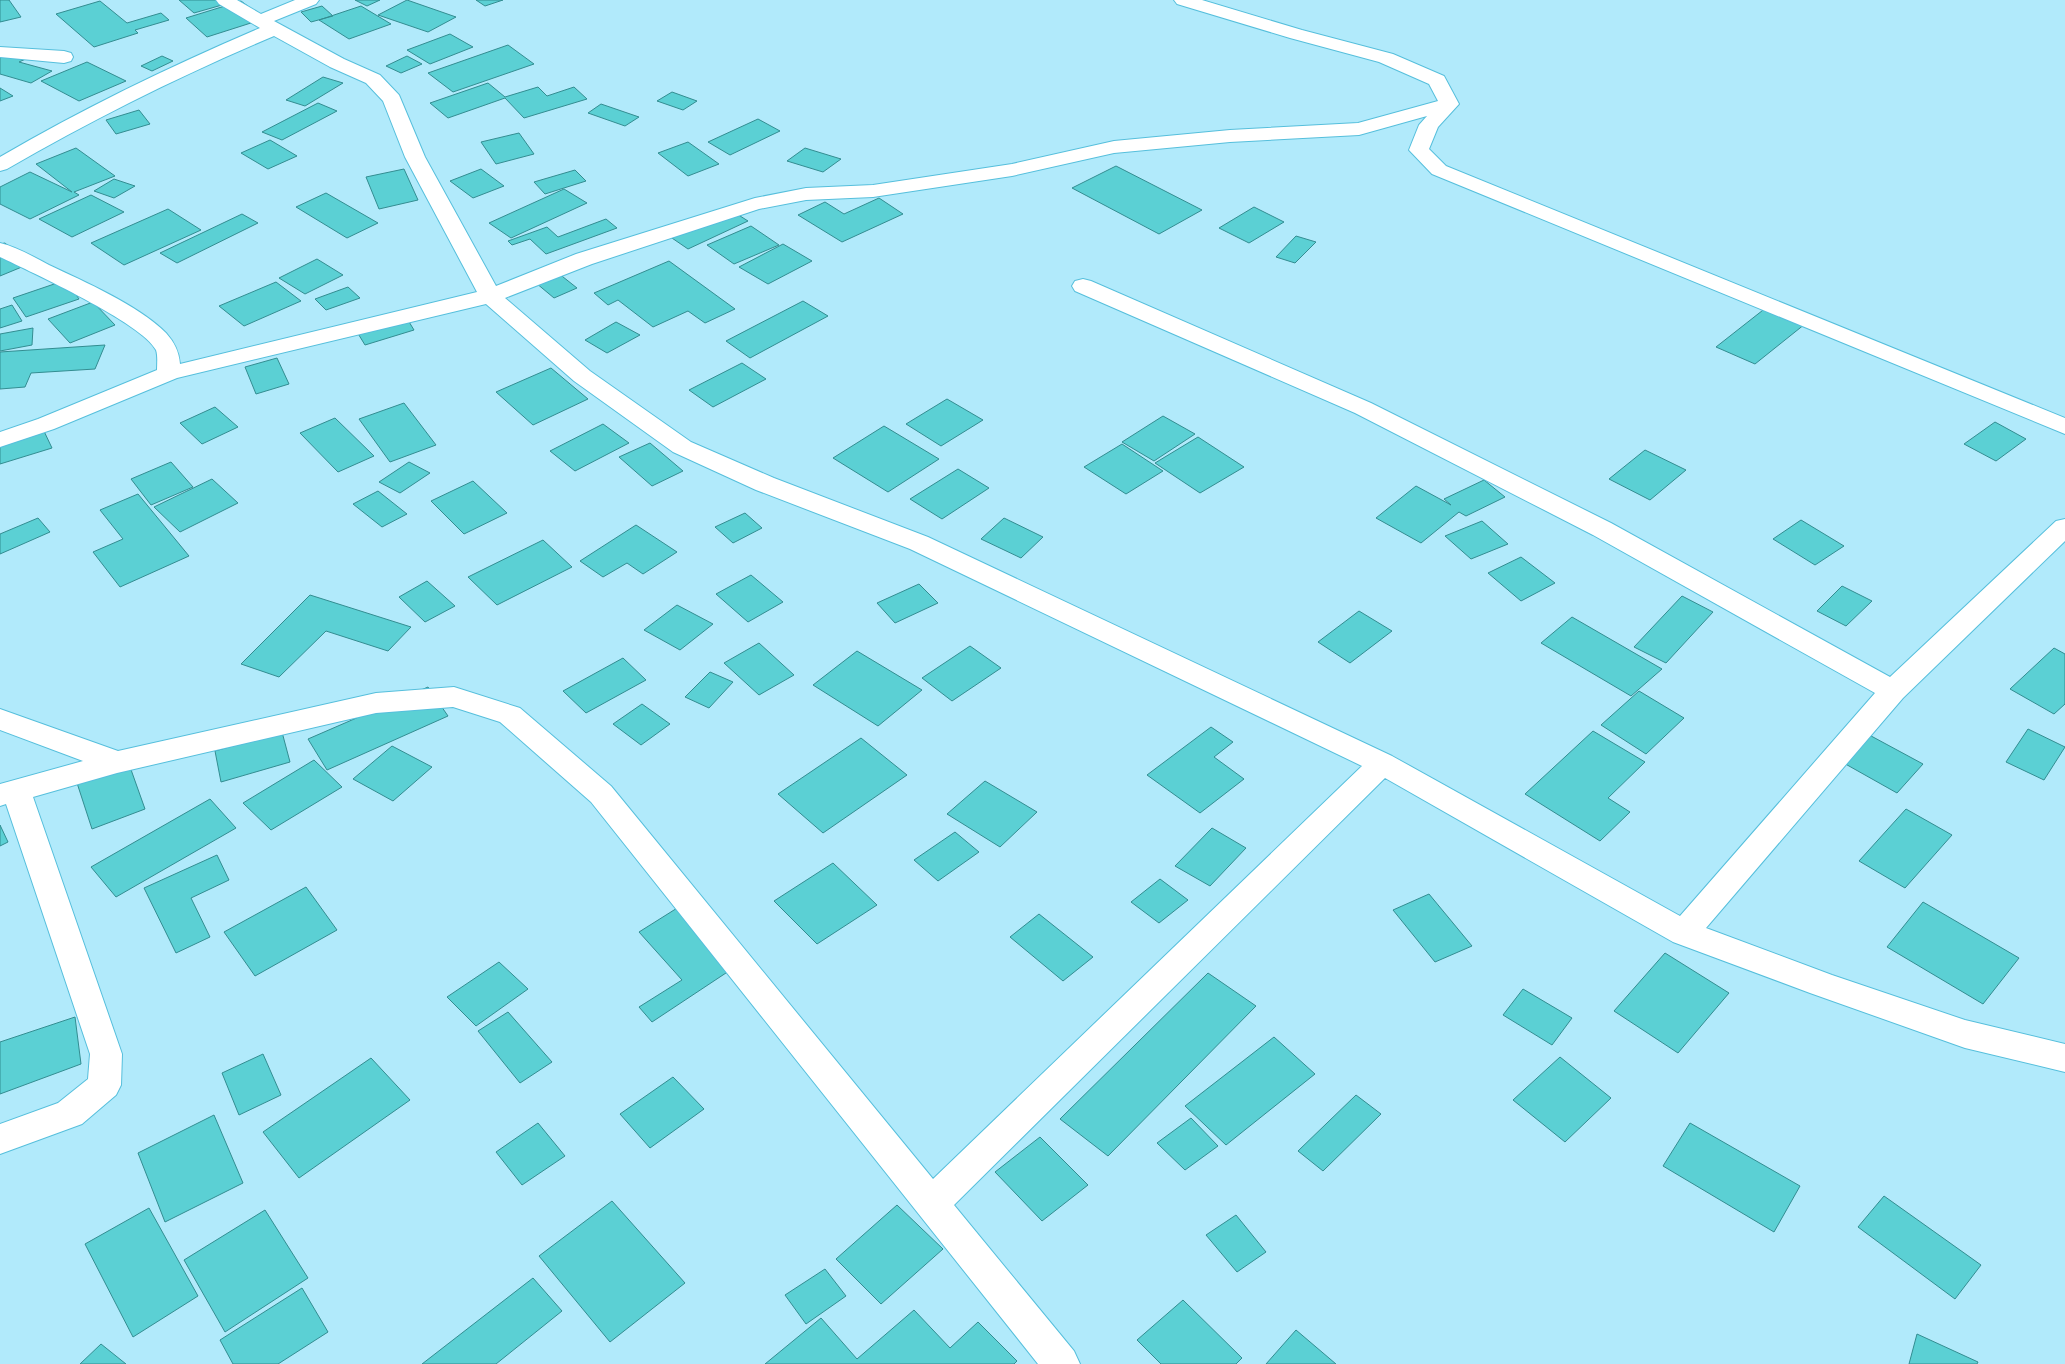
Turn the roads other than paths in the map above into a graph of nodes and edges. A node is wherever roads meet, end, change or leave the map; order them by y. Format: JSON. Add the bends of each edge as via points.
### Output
{"nodes":[{"id":1,"x":225,"y":0,"type":"edge"},
{"id":2,"x":310,"y":0,"type":"edge"},
{"id":3,"x":1183,"y":0,"type":"edge"},
{"id":4,"x":267,"y":25,"type":"junction"},
{"id":5,"x":0,"y":52,"type":"edge"},
{"id":6,"x":64,"y":57,"type":"dead end"},
{"id":7,"x":1449,"y":104,"type":"junction"},
{"id":8,"x":0,"y":165,"type":"edge"},
{"id":9,"x":0,"y":249,"type":"edge"},
{"id":10,"x":1083,"y":286,"type":"dead end"},
{"id":11,"x":490,"y":296,"type":"junction"},
{"id":12,"x":168,"y":373,"type":"junction"},
{"id":13,"x":2065,"y":428,"type":"edge"},
{"id":14,"x":0,"y":440,"type":"edge"},
{"id":15,"x":2065,"y":527,"type":"edge"},
{"id":16,"x":1893,"y":691,"type":"junction"},
{"id":17,"x":0,"y":719,"type":"edge"},
{"id":18,"x":117,"y":762,"type":"junction"},
{"id":19,"x":1382,"y":763,"type":"junction"},
{"id":20,"x":8,"y":793,"type":"edge"},
{"id":21,"x":1684,"y":933,"type":"junction"},
{"id":22,"x":2065,"y":1058,"type":"edge"},
{"id":23,"x":0,"y":1139,"type":"edge"},
{"id":24,"x":931,"y":1204,"type":"junction"},
{"id":25,"x":1061,"y":1364,"type":"edge"}],
"edges":[{"from":1,"to":4,"type":"street"},
{"from":2,"to":4,"type":"street"},
{"from":3,"to":7,"type":"street","via":[[1386,58],[1437,80]]},
{"from":4,"to":8,"type":"street"},
{"from":4,"to":11,"type":"street","via":[[373,79],[392,99],[415,157]]},
{"from":5,"to":6,"type":"street"},
{"from":7,"to":11,"type":"street","via":[[1358,129],[1114,147],[1012,170],[873,191],[806,194],[755,204],[584,259]]},
{"from":7,"to":13,"type":"street","via":[[1429,125],[1419,150],[1439,170]]},
{"from":9,"to":12,"type":"street","via":[[96,296],[151,332],[167,350]]},
{"from":10,"to":16,"type":"street","via":[[1363,408],[1602,529]]},
{"from":11,"to":12,"type":"street"},
{"from":11,"to":19,"type":"street","via":[[582,376],[682,447],[765,484],[919,543]]},
{"from":12,"to":14,"type":"street"},
{"from":15,"to":16,"type":"street"},
{"from":16,"to":21,"type":"street"},
{"from":17,"to":18,"type":"street"},
{"from":18,"to":20,"type":"street"},
{"from":18,"to":24,"type":"street","via":[[376,703],[454,697],[510,715],[601,794]]},
{"from":19,"to":21,"type":"street"},
{"from":19,"to":24,"type":"street"},
{"from":20,"to":23,"type":"street","via":[[106,1054],[104,1085],[70,1114]]},
{"from":21,"to":22,"type":"street","via":[[1965,1034]]},
{"from":24,"to":25,"type":"street"}]}
